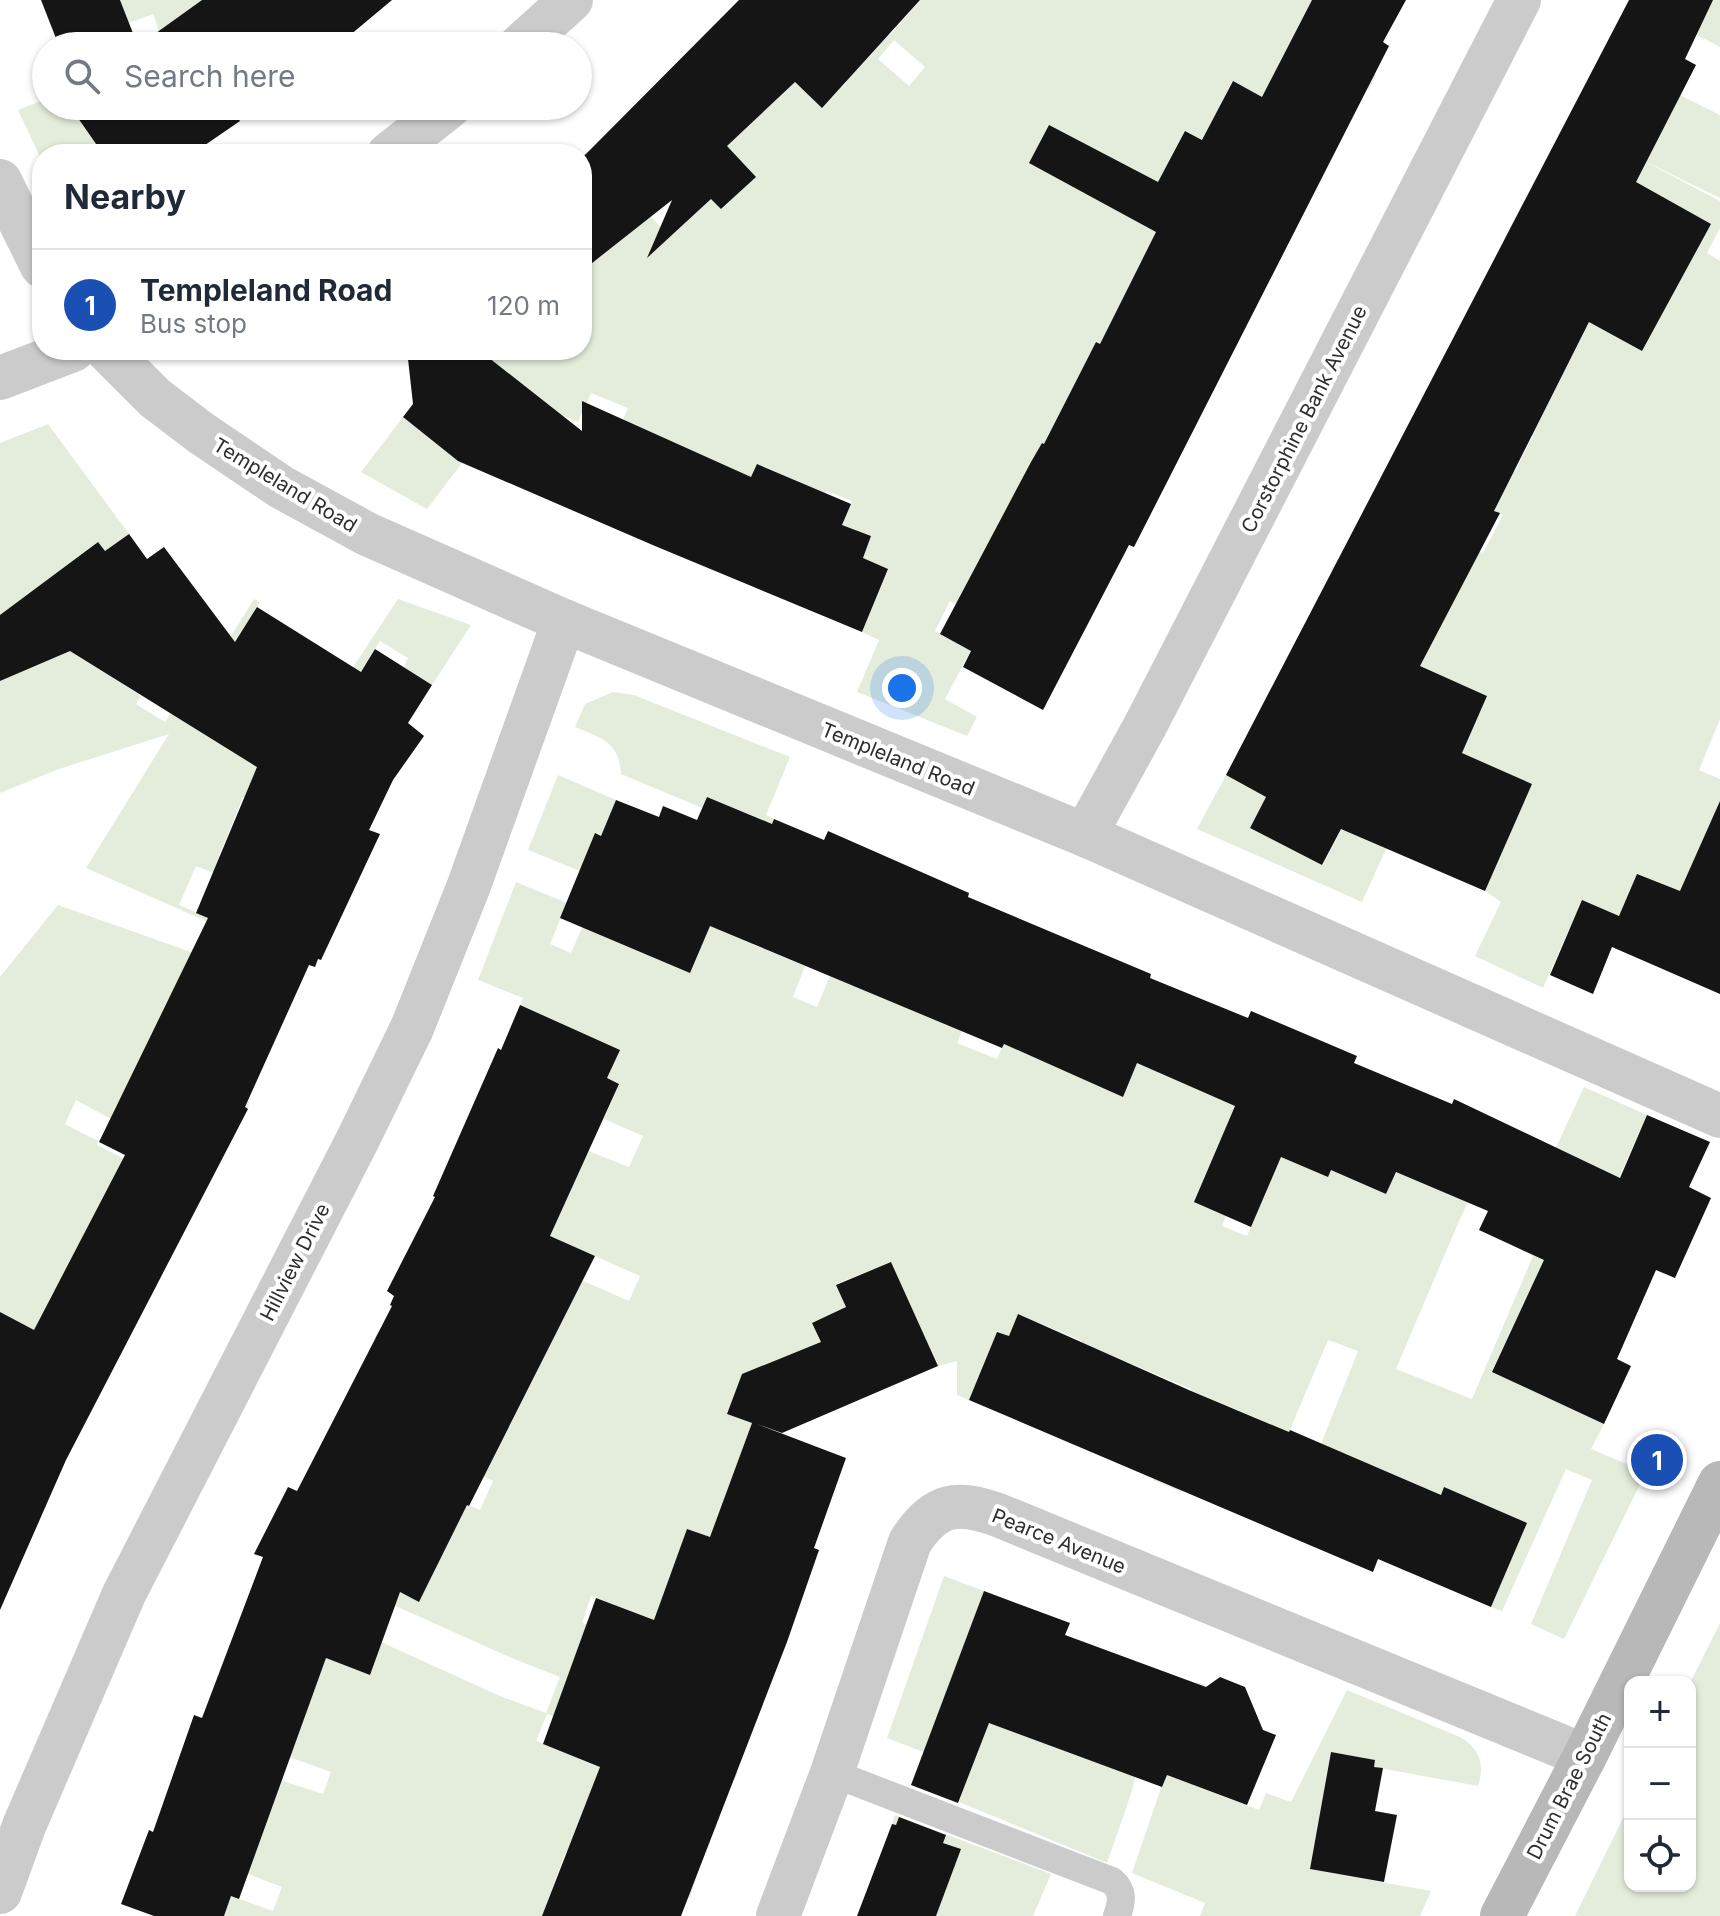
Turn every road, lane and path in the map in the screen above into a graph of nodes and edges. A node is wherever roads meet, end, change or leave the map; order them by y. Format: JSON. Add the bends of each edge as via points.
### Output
{"nodes":[{"id":1,"x":571,"y":0,"type":"edge"},
{"id":2,"x":1519,"y":0,"type":"edge"},
{"id":3,"x":536,"y":32,"type":"edge"},
{"id":4,"x":432,"y":120,"type":"edge"},
{"id":5,"x":402,"y":144,"type":"edge"},
{"id":6,"x":0,"y":181,"type":"edge"},
{"id":7,"x":32,"y":246,"type":"edge"},
{"id":8,"x":47,"y":360,"type":"edge"},
{"id":9,"x":117,"y":360,"type":"edge"},
{"id":10,"x":0,"y":378,"type":"edge"},
{"id":11,"x":564,"y":621,"type":"junction"},
{"id":12,"x":1085,"y":835,"type":"junction"},
{"id":13,"x":1720,"y":1116,"type":"edge"},
{"id":14,"x":1720,"y":1483,"type":"edge"},
{"id":15,"x":1585,"y":1756,"type":"junction"},
{"id":16,"x":832,"y":1773,"type":"junction"},
{"id":17,"x":0,"y":1892,"type":"edge"},
{"id":18,"x":778,"y":1916,"type":"edge"},
{"id":19,"x":1117,"y":1916,"type":"edge"},
{"id":20,"x":1502,"y":1916,"type":"edge"}],
"edges":[{"from":1,"to":3,"type":"street"},
{"from":2,"to":12,"type":"street","name":"Corstorphine Bank Avenue"},
{"from":4,"to":5,"type":"street"},
{"from":6,"to":7,"type":"street"},
{"from":8,"to":10,"type":"street"},
{"from":9,"to":11,"type":"street","name":"Templeland Road","via":[[155,398],[281,487],[367,534]]},
{"from":11,"to":12,"type":"street","name":"Templeland Road"},
{"from":11,"to":17,"type":"street","name":"Hillview Drive","via":[[412,1028],[124,1594]]},
{"from":12,"to":13,"type":"street","name":"Templeland Road"},
{"from":14,"to":15,"type":"main road","name":"Drum Brae South"},
{"from":15,"to":16,"type":"street","name":"Pearce Avenue","via":[[998,1515],[960,1505],[923,1522],[910,1542]]},
{"from":15,"to":20,"type":"main road","name":"Drum Brae South"},
{"from":16,"to":18,"type":"street","name":"Pearce Avenue"},
{"from":16,"to":19,"type":"lane","via":[[1112,1881],[1122,1896]]}]}
